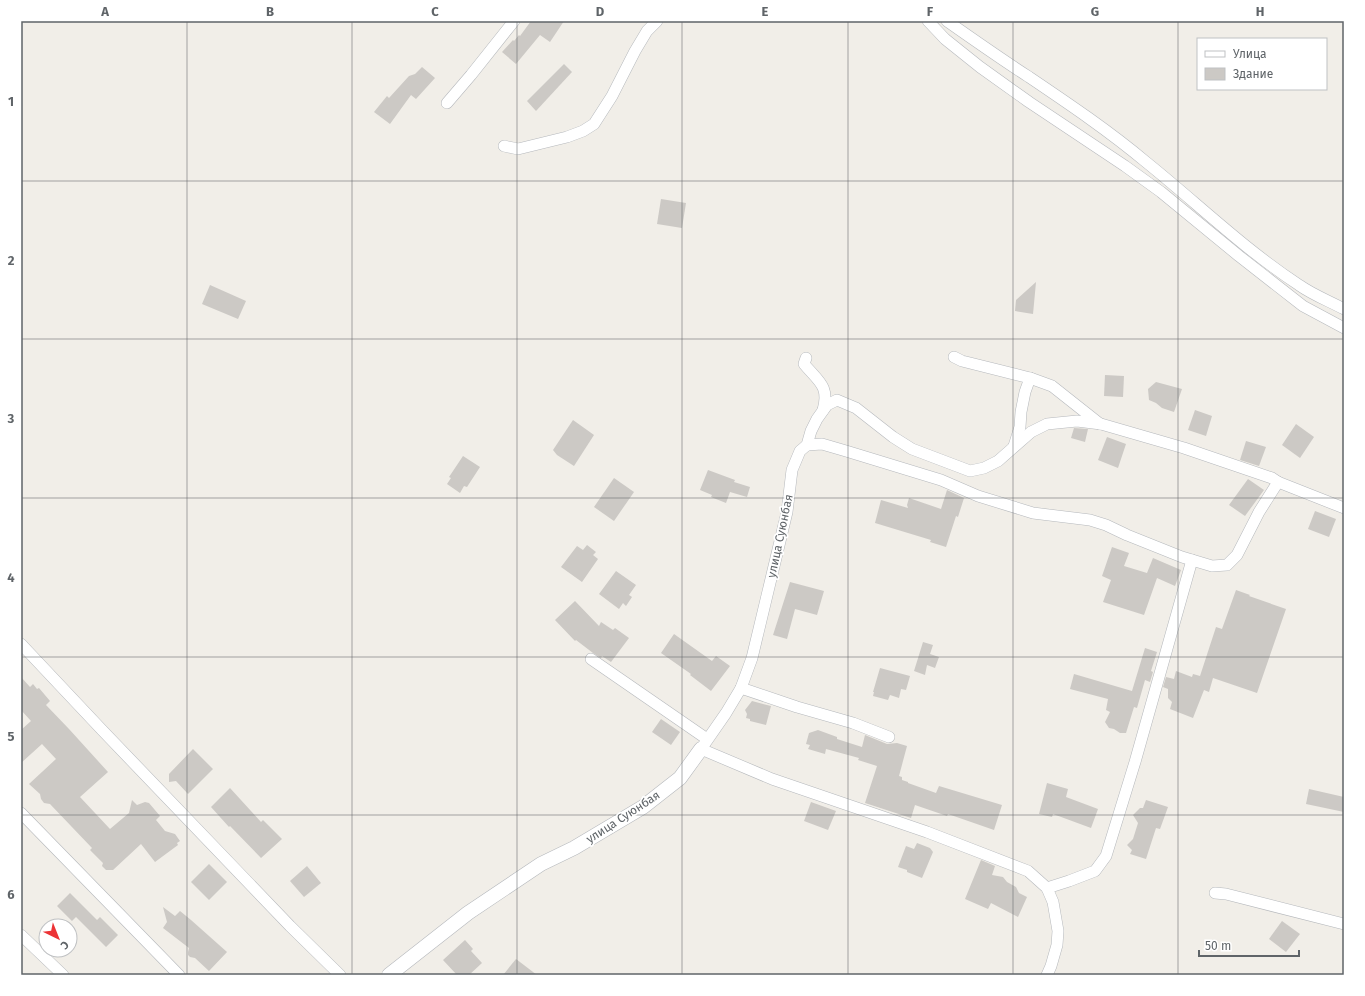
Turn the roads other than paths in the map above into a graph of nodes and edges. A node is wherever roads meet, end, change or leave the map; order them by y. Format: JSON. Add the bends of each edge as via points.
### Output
{"nodes":[{"id":1,"x":514,"y":21,"type":"edge"},
{"id":2,"x":657,"y":21,"type":"edge"},
{"id":3,"x":928,"y":21,"type":"edge"},
{"id":4,"x":947,"y":21,"type":"edge"},
{"id":5,"x":447,"y":102,"type":"dead end"},
{"id":6,"x":504,"y":146,"type":"dead end"},
{"id":7,"x":1344,"y":309,"type":"edge"},
{"id":8,"x":1344,"y":328,"type":"edge"},
{"id":9,"x":954,"y":357,"type":"dead end"},
{"id":10,"x":806,"y":358,"type":"dead end"},
{"id":11,"x":1030,"y":378,"type":"junction"},
{"id":12,"x":823,"y":410,"type":"junction"},
{"id":13,"x":1101,"y":424,"type":"junction"},
{"id":14,"x":807,"y":445,"type":"junction"},
{"id":15,"x":1013,"y":448,"type":"junction"},
{"id":16,"x":1278,"y":482,"type":"junction"},
{"id":17,"x":1344,"y":508,"type":"edge"},
{"id":18,"x":1192,"y":560,"type":"junction"},
{"id":19,"x":21,"y":644,"type":"edge"},
{"id":20,"x":591,"y":659,"type":"dead end"},
{"id":21,"x":741,"y":688,"type":"junction"},
{"id":22,"x":888,"y":737,"type":"dead end"},
{"id":23,"x":704,"y":744,"type":"junction"},
{"id":24,"x":21,"y":813,"type":"edge"},
{"id":25,"x":1047,"y":888,"type":"junction"},
{"id":26,"x":1215,"y":893,"type":"dead end"},
{"id":27,"x":1344,"y":924,"type":"edge"},
{"id":28,"x":21,"y":935,"type":"edge"},
{"id":29,"x":63,"y":975,"type":"edge"},
{"id":30,"x":179,"y":975,"type":"edge"},
{"id":31,"x":340,"y":975,"type":"edge"},
{"id":32,"x":389,"y":975,"type":"edge"},
{"id":33,"x":1047,"y":975,"type":"edge"}],
"edges":[{"from":1,"to":5,"type":"street"},
{"from":2,"to":6,"type":"street","via":[[639,44],[594,124],[568,137],[518,149]]},
{"from":3,"to":8,"type":"street","via":[[945,39],[980,67],[1161,192],[1304,306]]},
{"from":4,"to":7,"type":"street","via":[[1107,131],[1270,265],[1300,286]]},
{"from":9,"to":11,"type":"street"},
{"from":10,"to":12,"type":"street","via":[[804,364],[824,388],[826,395]]},
{"from":11,"to":13,"type":"street","via":[[1052,386]]},
{"from":11,"to":15,"type":"street"},
{"from":12,"to":14,"type":"street","name":"улица Суюнбая","via":[[811,431]]},
{"from":12,"to":15,"type":"street","via":[[837,400],[846,403],[912,449],[970,471],[998,461]]},
{"from":13,"to":15,"type":"street","via":[[1077,421],[1047,424],[1031,432]]},
{"from":13,"to":16,"type":"street","via":[[1184,448]]},
{"from":14,"to":18,"type":"street","via":[[822,444],[846,451],[941,480],[978,496],[1033,513],[1090,520]]},
{"from":14,"to":21,"type":"street","name":"улица Суюнбая","via":[[800,451],[792,470],[787,512],[752,658]]},
{"from":16,"to":17,"type":"street"},
{"from":16,"to":18,"type":"street","via":[[1237,555],[1227,565],[1212,566]]},
{"from":18,"to":25,"type":"street","via":[[1106,856],[1095,870]]},
{"from":19,"to":31,"type":"street"},
{"from":20,"to":23,"type":"street"},
{"from":21,"to":22,"type":"street","via":[[854,723]]},
{"from":21,"to":23,"type":"street","name":"улица Суюнбая"},
{"from":23,"to":25,"type":"street","via":[[772,779],[995,858],[1028,872]]},
{"from":23,"to":32,"type":"street","name":"улица Суюнбая","via":[[680,778],[643,807],[574,848],[541,864],[468,913]]},
{"from":24,"to":30,"type":"street"},
{"from":25,"to":33,"type":"street","via":[[1053,902],[1058,931],[1057,945]]},
{"from":26,"to":27,"type":"street"},
{"from":28,"to":29,"type":"street"}]}
